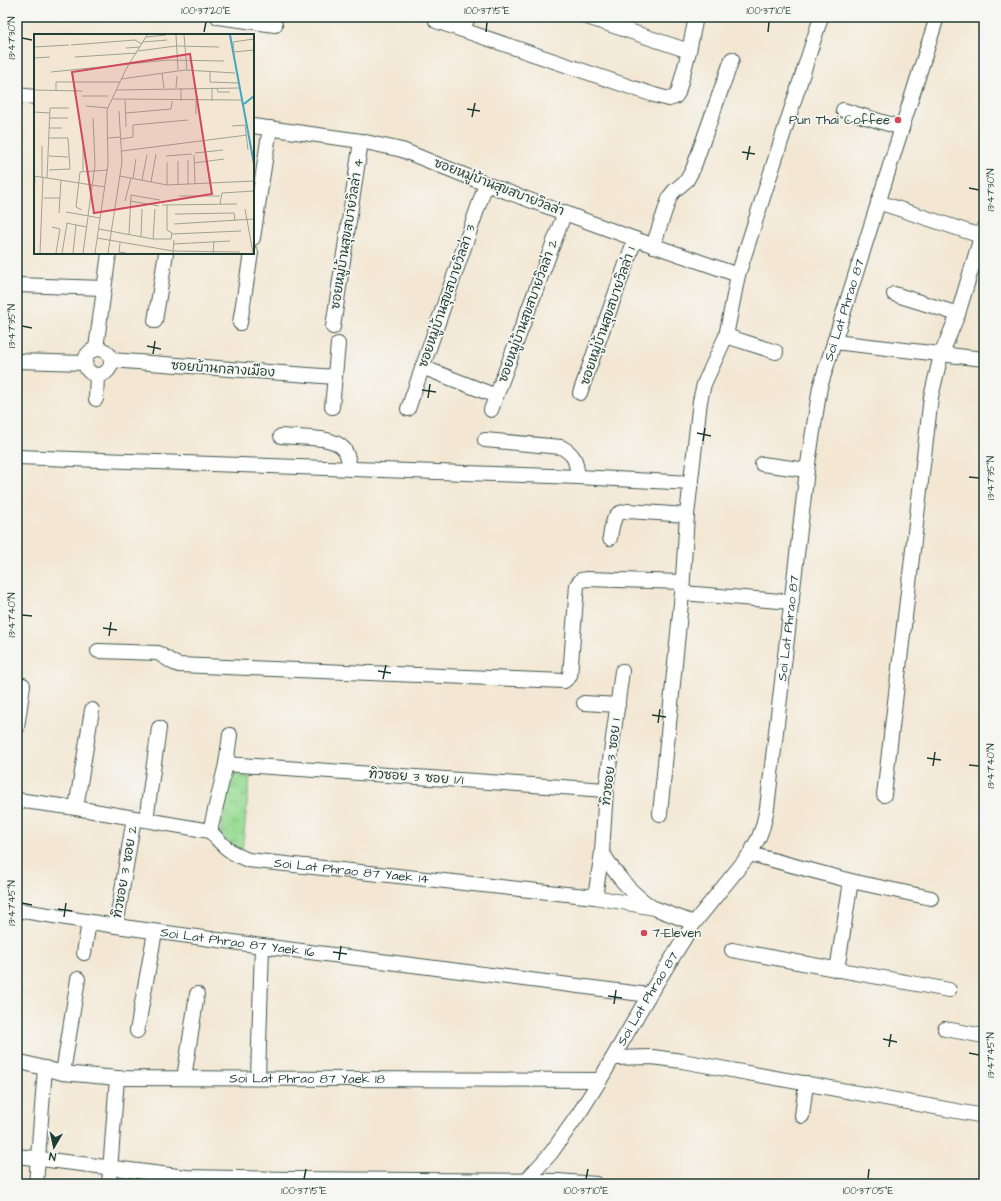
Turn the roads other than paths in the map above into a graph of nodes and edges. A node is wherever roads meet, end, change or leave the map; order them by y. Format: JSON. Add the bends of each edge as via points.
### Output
{"nodes":[{"id":1,"x":218,"y":17,"type":"edge"},
{"id":2,"x":588,"y":17,"type":"edge"},
{"id":3,"x":696,"y":17,"type":"edge"},
{"id":4,"x":821,"y":17,"type":"edge"},
{"id":5,"x":937,"y":17,"type":"edge"},
{"id":6,"x":436,"y":21,"type":"dead end"},
{"id":7,"x":465,"y":24,"type":"edge"},
{"id":8,"x":275,"y":25,"type":"dead end"},
{"id":9,"x":689,"y":51,"type":"junction"},
{"id":10,"x":732,"y":59,"type":"dead end"},
{"id":11,"x":17,"y":95,"type":"edge"},
{"id":12,"x":34,"y":97,"type":"edge"},
{"id":13,"x":842,"y":110,"type":"dead end"},
{"id":14,"x":254,"y":126,"type":"edge"},
{"id":15,"x":270,"y":128,"type":"junction"},
{"id":16,"x":902,"y":128,"type":"junction"},
{"id":17,"x":361,"y":141,"type":"junction"},
{"id":18,"x":486,"y":184,"type":"junction"},
{"id":19,"x":878,"y":202,"type":"junction"},
{"id":20,"x":564,"y":212,"type":"junction"},
{"id":21,"x":254,"y":232,"type":"edge"},
{"id":22,"x":983,"y":233,"type":"edge"},
{"id":23,"x":635,"y":239,"type":"junction"},
{"id":24,"x":653,"y":246,"type":"junction"},
{"id":25,"x":109,"y":254,"type":"edge"},
{"id":26,"x":166,"y":254,"type":"edge"},
{"id":27,"x":251,"y":254,"type":"edge"},
{"id":28,"x":738,"y":275,"type":"junction"},
{"id":29,"x":17,"y":285,"type":"edge"},
{"id":30,"x":104,"y":288,"type":"junction"},
{"id":31,"x":894,"y":294,"type":"dead end"},
{"id":32,"x":958,"y":314,"type":"junction"},
{"id":33,"x":155,"y":321,"type":"dead end"},
{"id":34,"x":240,"y":324,"type":"dead end"},
{"id":35,"x":333,"y":327,"type":"dead end"},
{"id":36,"x":726,"y":336,"type":"junction"},
{"id":37,"x":834,"y":342,"type":"junction"},
{"id":38,"x":338,"y":344,"type":"dead end"},
{"id":39,"x":96,"y":348,"type":"junction"},
{"id":40,"x":776,"y":352,"type":"dead end"},
{"id":41,"x":942,"y":355,"type":"junction"},
{"id":42,"x":984,"y":359,"type":"edge"},
{"id":43,"x":111,"y":360,"type":"junction"},
{"id":44,"x":17,"y":361,"type":"edge"},
{"id":45,"x":84,"y":363,"type":"junction"},
{"id":46,"x":422,"y":367,"type":"junction"},
{"id":47,"x":97,"y":375,"type":"junction"},
{"id":48,"x":335,"y":377,"type":"junction"},
{"id":49,"x":580,"y":393,"type":"dead end"},
{"id":50,"x":496,"y":396,"type":"junction"},
{"id":51,"x":96,"y":399,"type":"dead end"},
{"id":52,"x":332,"y":407,"type":"dead end"},
{"id":53,"x":408,"y":409,"type":"dead end"},
{"id":54,"x":491,"y":410,"type":"dead end"},
{"id":55,"x":281,"y":436,"type":"dead end"},
{"id":56,"x":485,"y":440,"type":"dead end"},
{"id":57,"x":17,"y":457,"type":"edge"},
{"id":58,"x":762,"y":464,"type":"dead end"},
{"id":59,"x":350,"y":469,"type":"junction"},
{"id":60,"x":807,"y":470,"type":"junction"},
{"id":61,"x":578,"y":477,"type":"junction"},
{"id":62,"x":691,"y":483,"type":"junction"},
{"id":63,"x":687,"y":515,"type":"junction"},
{"id":64,"x":610,"y":538,"type":"dead end"},
{"id":65,"x":682,"y":587,"type":"junction"},
{"id":66,"x":792,"y":602,"type":"junction"},
{"id":67,"x":98,"y":651,"type":"dead end"},
{"id":68,"x":622,"y":671,"type":"dead end"},
{"id":69,"x":23,"y":685,"type":"dead end"},
{"id":70,"x":584,"y":703,"type":"dead end"},
{"id":71,"x":618,"y":705,"type":"junction"},
{"id":72,"x":92,"y":710,"type":"dead end"},
{"id":73,"x":17,"y":728,"type":"edge"},
{"id":74,"x":158,"y":728,"type":"dead end"},
{"id":75,"x":230,"y":735,"type":"dead end"},
{"id":76,"x":226,"y":764,"type":"junction"},
{"id":77,"x":606,"y":790,"type":"junction"},
{"id":78,"x":884,"y":795,"type":"dead end"},
{"id":79,"x":17,"y":800,"type":"edge"},
{"id":80,"x":76,"y":808,"type":"junction"},
{"id":81,"x":660,"y":814,"type":"dead end"},
{"id":82,"x":140,"y":819,"type":"junction"},
{"id":83,"x":210,"y":831,"type":"junction"},
{"id":84,"x":602,"y":852,"type":"junction"},
{"id":85,"x":750,"y":854,"type":"junction"},
{"id":86,"x":851,"y":881,"type":"junction"},
{"id":87,"x":595,"y":898,"type":"junction"},
{"id":88,"x":931,"y":898,"type":"dead end"},
{"id":89,"x":654,"y":908,"type":"junction"},
{"id":90,"x":17,"y":914,"type":"edge"},
{"id":91,"x":89,"y":922,"type":"junction"},
{"id":92,"x":694,"y":923,"type":"junction"},
{"id":93,"x":116,"y":926,"type":"junction"},
{"id":94,"x":155,"y":932,"type":"junction"},
{"id":95,"x":262,"y":946,"type":"junction"},
{"id":96,"x":732,"y":950,"type":"dead end"},
{"id":97,"x":84,"y":953,"type":"dead end"},
{"id":98,"x":837,"y":970,"type":"junction"},
{"id":99,"x":78,"y":979,"type":"dead end"},
{"id":100,"x":949,"y":990,"type":"dead end"},
{"id":101,"x":197,"y":994,"type":"dead end"},
{"id":102,"x":649,"y":995,"type":"junction"},
{"id":103,"x":945,"y":1029,"type":"dead end"},
{"id":104,"x":137,"y":1031,"type":"dead end"},
{"id":105,"x":984,"y":1036,"type":"edge"},
{"id":106,"x":613,"y":1058,"type":"junction"},
{"id":107,"x":17,"y":1061,"type":"edge"},
{"id":108,"x":45,"y":1068,"type":"junction"},
{"id":109,"x":63,"y":1073,"type":"junction"},
{"id":110,"x":117,"y":1078,"type":"junction"},
{"id":111,"x":184,"y":1078,"type":"junction"},
{"id":112,"x":258,"y":1078,"type":"junction"},
{"id":113,"x":600,"y":1080,"type":"junction"},
{"id":114,"x":806,"y":1083,"type":"junction"},
{"id":115,"x":802,"y":1116,"type":"dead end"},
{"id":116,"x":984,"y":1116,"type":"edge"},
{"id":117,"x":17,"y":1156,"type":"edge"},
{"id":118,"x":38,"y":1159,"type":"junction"},
{"id":119,"x":110,"y":1168,"type":"junction"},
{"id":120,"x":558,"y":1182,"type":"edge"},
{"id":121,"x":524,"y":1183,"type":"edge"},
{"id":122,"x":36,"y":1184,"type":"edge"},
{"id":123,"x":109,"y":1184,"type":"edge"},
{"id":124,"x":596,"y":1184,"type":"edge"}],
"edges":[{"from":1,"to":8,"type":"street"},
{"from":2,"to":9,"type":"street"},
{"from":3,"to":9,"type":"street"},
{"from":4,"to":28,"type":"street"},
{"from":5,"to":16,"type":"street","name":"Soi Lat Phrao 87"},
{"from":6,"to":7,"type":"street"},
{"from":7,"to":9,"type":"street","via":[[670,99],[678,93]]},
{"from":10,"to":24,"type":"street","via":[[693,169],[687,180],[670,196]]},
{"from":11,"to":12,"type":"street"},
{"from":13,"to":16,"type":"street"},
{"from":14,"to":15,"type":"street","name":"ซอยหมู่บ้านสุขสบายวิลล่า"},
{"from":15,"to":17,"type":"street","name":"ซอยหมู่บ้านสุขสบายวิลล่า"},
{"from":15,"to":21,"type":"street"},
{"from":16,"to":19,"type":"street","name":"Soi Lat Phrao 87"},
{"from":17,"to":18,"type":"street","name":"ซอยหมู่บ้านสุขสบายวิลล่า","via":[[402,150]]},
{"from":17,"to":35,"type":"street","name":"ซอยหมู่บ้านสุขสบายวิลล่า 4"},
{"from":18,"to":20,"type":"street","name":"ซอยหมู่บ้านสุขสบายวิลล่า"},
{"from":18,"to":46,"type":"street","name":"ซอยหมู่บ้านสุขสบายวิลล่า 3"},
{"from":19,"to":22,"type":"street"},
{"from":19,"to":37,"type":"street","name":"Soi Lat Phrao 87"},
{"from":20,"to":23,"type":"street","name":"ซอยหมู่บ้านสุขสบายวิลล่า"},
{"from":20,"to":50,"type":"street","name":"ซอยหมู่บ้านสุขสบายวิลล่า 2"},
{"from":22,"to":32,"type":"street"},
{"from":23,"to":24,"type":"street","name":"ซอยหมู่บ้านสุขสบายวิลล่า"},
{"from":23,"to":49,"type":"street","name":"ซอยหมู่บ้านสุขสบายวิลล่า 1"},
{"from":24,"to":28,"type":"street","name":"ซอยหมู่บ้านสุขสบายวิลล่า"},
{"from":25,"to":30,"type":"street"},
{"from":26,"to":33,"type":"street"},
{"from":27,"to":34,"type":"street"},
{"from":28,"to":36,"type":"street"},
{"from":29,"to":30,"type":"street"},
{"from":30,"to":39,"type":"street"},
{"from":31,"to":32,"type":"street"},
{"from":32,"to":41,"type":"street"},
{"from":36,"to":40,"type":"street"},
{"from":36,"to":62,"type":"street","via":[[704,384],[697,417]]},
{"from":37,"to":41,"type":"street"},
{"from":37,"to":60,"type":"street","name":"Soi Lat Phrao 87","via":[[820,387]]},
{"from":38,"to":48,"type":"street"},
{"from":39,"to":43,"type":"street","via":[[106,351]]},
{"from":39,"to":45,"type":"street","via":[[87,353]]},
{"from":41,"to":42,"type":"street"},
{"from":41,"to":78,"type":"street","via":[[930,404]]},
{"from":43,"to":47,"type":"street","via":[[108,371]]},
{"from":43,"to":48,"type":"street","name":"ซอยบ้านกลางเมือง"},
{"from":44,"to":45,"type":"street"},
{"from":45,"to":47,"type":"street","via":[[88,372]]},
{"from":46,"to":50,"type":"street"},
{"from":46,"to":53,"type":"street","name":"ซอยหมู่บ้านสุขสบายวิลล่า 3"},
{"from":47,"to":51,"type":"street"},
{"from":48,"to":52,"type":"street"},
{"from":50,"to":54,"type":"street","name":"ซอยหมู่บ้านสุขสบายวิลล่า 2"},
{"from":55,"to":59,"type":"street","via":[[337,442],[345,450]]},
{"from":56,"to":61,"type":"street","via":[[569,451],[576,463]]},
{"from":57,"to":59,"type":"street"},
{"from":58,"to":60,"type":"street"},
{"from":59,"to":61,"type":"street"},
{"from":60,"to":66,"type":"street","name":"Soi Lat Phrao 87"},
{"from":61,"to":62,"type":"street"},
{"from":62,"to":63,"type":"street"},
{"from":63,"to":64,"type":"street","via":[[622,512],[615,519]]},
{"from":63,"to":65,"type":"street"},
{"from":65,"to":66,"type":"street"},
{"from":65,"to":67,"type":"street","via":[[581,580],[577,585],[570,676],[564,681],[179,665],[158,653]]},
{"from":65,"to":81,"type":"street"},
{"from":66,"to":85,"type":"street","name":"Soi Lat Phrao 87","via":[[767,808],[760,837]]},
{"from":68,"to":71,"type":"street","name":"ทิวซอย 3 ซอย 1"},
{"from":69,"to":73,"type":"street"},
{"from":70,"to":71,"type":"street"},
{"from":71,"to":77,"type":"street","name":"ทิวซอย 3 ซอย 1"},
{"from":72,"to":80,"type":"street"},
{"from":74,"to":82,"type":"street","name":"ทิวซอย 3 ซอย 2"},
{"from":75,"to":76,"type":"street"},
{"from":76,"to":77,"type":"street","name":"ทิวซอย 3 ซอย 1/1"},
{"from":76,"to":83,"type":"street"},
{"from":77,"to":84,"type":"street","name":"ทิวซอย 3 ซอย 1"},
{"from":79,"to":80,"type":"street"},
{"from":80,"to":82,"type":"street"},
{"from":82,"to":83,"type":"street"},
{"from":82,"to":93,"type":"street","name":"ทิวซอย 3 ซอย 2"},
{"from":83,"to":87,"type":"street","name":"Soi Lat Phrao 87 Yaek 14","via":[[224,847],[248,860]]},
{"from":84,"to":87,"type":"street","name":"ทิวซอย 3 ซอย 1"},
{"from":84,"to":89,"type":"street","via":[[624,885]]},
{"from":85,"to":86,"type":"street"},
{"from":85,"to":92,"type":"street","name":"Soi Lat Phrao 87"},
{"from":86,"to":88,"type":"street"},
{"from":86,"to":98,"type":"street"},
{"from":87,"to":89,"type":"street","name":"Soi Lat Phrao 87 Yaek 14"},
{"from":89,"to":92,"type":"street","name":"Soi Lat Phrao 87 Yaek 14"},
{"from":90,"to":91,"type":"street","name":"Soi Lat Phrao 87 Yaek 16"},
{"from":91,"to":93,"type":"street","name":"Soi Lat Phrao 87 Yaek 16"},
{"from":91,"to":97,"type":"street"},
{"from":92,"to":102,"type":"street","name":"Soi Lat Phrao 87"},
{"from":93,"to":94,"type":"street","name":"Soi Lat Phrao 87 Yaek 16"},
{"from":94,"to":95,"type":"street","name":"Soi Lat Phrao 87 Yaek 16"},
{"from":94,"to":104,"type":"street"},
{"from":95,"to":102,"type":"street","name":"Soi Lat Phrao 87 Yaek 16"},
{"from":95,"to":112,"type":"street"},
{"from":96,"to":98,"type":"street"},
{"from":98,"to":100,"type":"street"},
{"from":99,"to":109,"type":"street"},
{"from":101,"to":111,"type":"street"},
{"from":102,"to":106,"type":"street","name":"Soi Lat Phrao 87"},
{"from":103,"to":105,"type":"street"},
{"from":106,"to":113,"type":"street","name":"Soi Lat Phrao 87"},
{"from":106,"to":114,"type":"street","via":[[674,1060]]},
{"from":107,"to":108,"type":"street","name":"Soi Lat Phrao 87 Yaek 18"},
{"from":108,"to":109,"type":"street","name":"Soi Lat Phrao 87 Yaek 18"},
{"from":108,"to":118,"type":"street"},
{"from":109,"to":110,"type":"street","name":"Soi Lat Phrao 87 Yaek 18"},
{"from":110,"to":111,"type":"street","name":"Soi Lat Phrao 87 Yaek 18"},
{"from":110,"to":119,"type":"street"},
{"from":111,"to":112,"type":"street","name":"Soi Lat Phrao 87 Yaek 18"},
{"from":112,"to":113,"type":"street","name":"Soi Lat Phrao 87 Yaek 18"},
{"from":113,"to":121,"type":"street","name":"Soi Lat Phrao 87","via":[[551,1153]]},
{"from":114,"to":115,"type":"street"},
{"from":114,"to":116,"type":"street"},
{"from":117,"to":118,"type":"street"},
{"from":118,"to":119,"type":"street"},
{"from":118,"to":122,"type":"street"},
{"from":119,"to":121,"type":"street","via":[[186,1177]]},
{"from":119,"to":123,"type":"street"},
{"from":120,"to":121,"type":"street"},
{"from":120,"to":124,"type":"street"}]}
